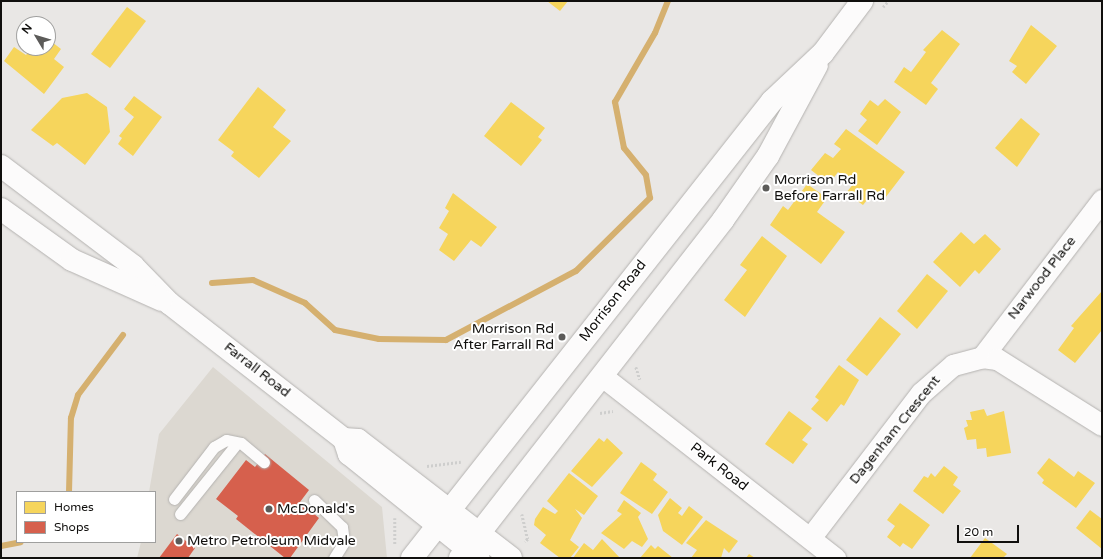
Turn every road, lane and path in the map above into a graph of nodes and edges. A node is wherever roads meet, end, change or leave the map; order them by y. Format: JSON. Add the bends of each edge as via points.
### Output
{"nodes":[{"id":1,"x":862,"y":1,"type":"edge"},
{"id":2,"x":822,"y":53,"type":"junction"},
{"id":3,"x":1,"y":166,"type":"edge"},
{"id":4,"x":1102,"y":200,"type":"edge"},
{"id":5,"x":1,"y":209,"type":"edge"},
{"id":6,"x":74,"y":223,"type":"junction"},
{"id":7,"x":58,"y":251,"type":"junction"},
{"id":8,"x":169,"y":302,"type":"junction"},
{"id":9,"x":982,"y":357,"type":"junction"},
{"id":10,"x":602,"y":376,"type":"junction"},
{"id":11,"x":1102,"y":425,"type":"edge"},
{"id":12,"x":237,"y":442,"type":"junction"},
{"id":13,"x":264,"y":462,"type":"dead end"},
{"id":14,"x":174,"y":499,"type":"dead end"},
{"id":15,"x":314,"y":500,"type":"dead end"},
{"id":16,"x":392,"y":510,"type":"dead end"},
{"id":17,"x":180,"y":514,"type":"dead end"},
{"id":18,"x":445,"y":517,"type":"junction"},
{"id":19,"x":810,"y":538,"type":"junction"},
{"id":20,"x":471,"y":550,"type":"edge"},
{"id":21,"x":403,"y":554,"type":"edge"},
{"id":22,"x":334,"y":558,"type":"edge"},
{"id":23,"x":511,"y":558,"type":"edge"},
{"id":24,"x":835,"y":558,"type":"edge"}],
"edges":[{"from":1,"to":2,"type":"main road","name":"Morrison Road"},
{"from":2,"to":10,"type":"main road","name":"Morrison Road","via":[[799,104],[768,156],[723,220]]},
{"from":2,"to":18,"type":"main road","name":"Morrison Road","via":[[772,100]]},
{"from":3,"to":6,"type":"main road","name":"Farrall Road"},
{"from":4,"to":9,"type":"street","name":"Narwood Place"},
{"from":5,"to":7,"type":"main road","name":"Farrall Road"},
{"from":6,"to":7,"type":"main road"},
{"from":6,"to":8,"type":"main road","name":"Farrall Road","via":[[133,266]]},
{"from":7,"to":8,"type":"main road","name":"Farrall Road","via":[[119,283]]},
{"from":8,"to":18,"type":"main road","name":"Farrall Road","via":[[344,439],[349,454]]},
{"from":9,"to":11,"type":"street","via":[[1010,365]]},
{"from":9,"to":19,"type":"street","name":"Dagenham Crescent","via":[[953,365],[921,393]]},
{"from":10,"to":19,"type":"street","name":"Park Road"},
{"from":10,"to":20,"type":"main road","name":"Morrison Road"},
{"from":12,"to":13,"type":"lane"},
{"from":12,"to":14,"type":"lane","via":[[226,440],[214,447]]},
{"from":12,"to":17,"type":"lane"},
{"from":15,"to":22,"type":"lane","via":[[342,527],[344,542]]},
{"from":16,"to":21,"type":"path"},
{"from":18,"to":20,"type":"main road","name":"Farrall Road"},
{"from":18,"to":21,"type":"main road","name":"Morrison Road"},
{"from":19,"to":24,"type":"street","name":"Park Road"},
{"from":20,"to":23,"type":"main road","name":"Farrall Road"}]}
